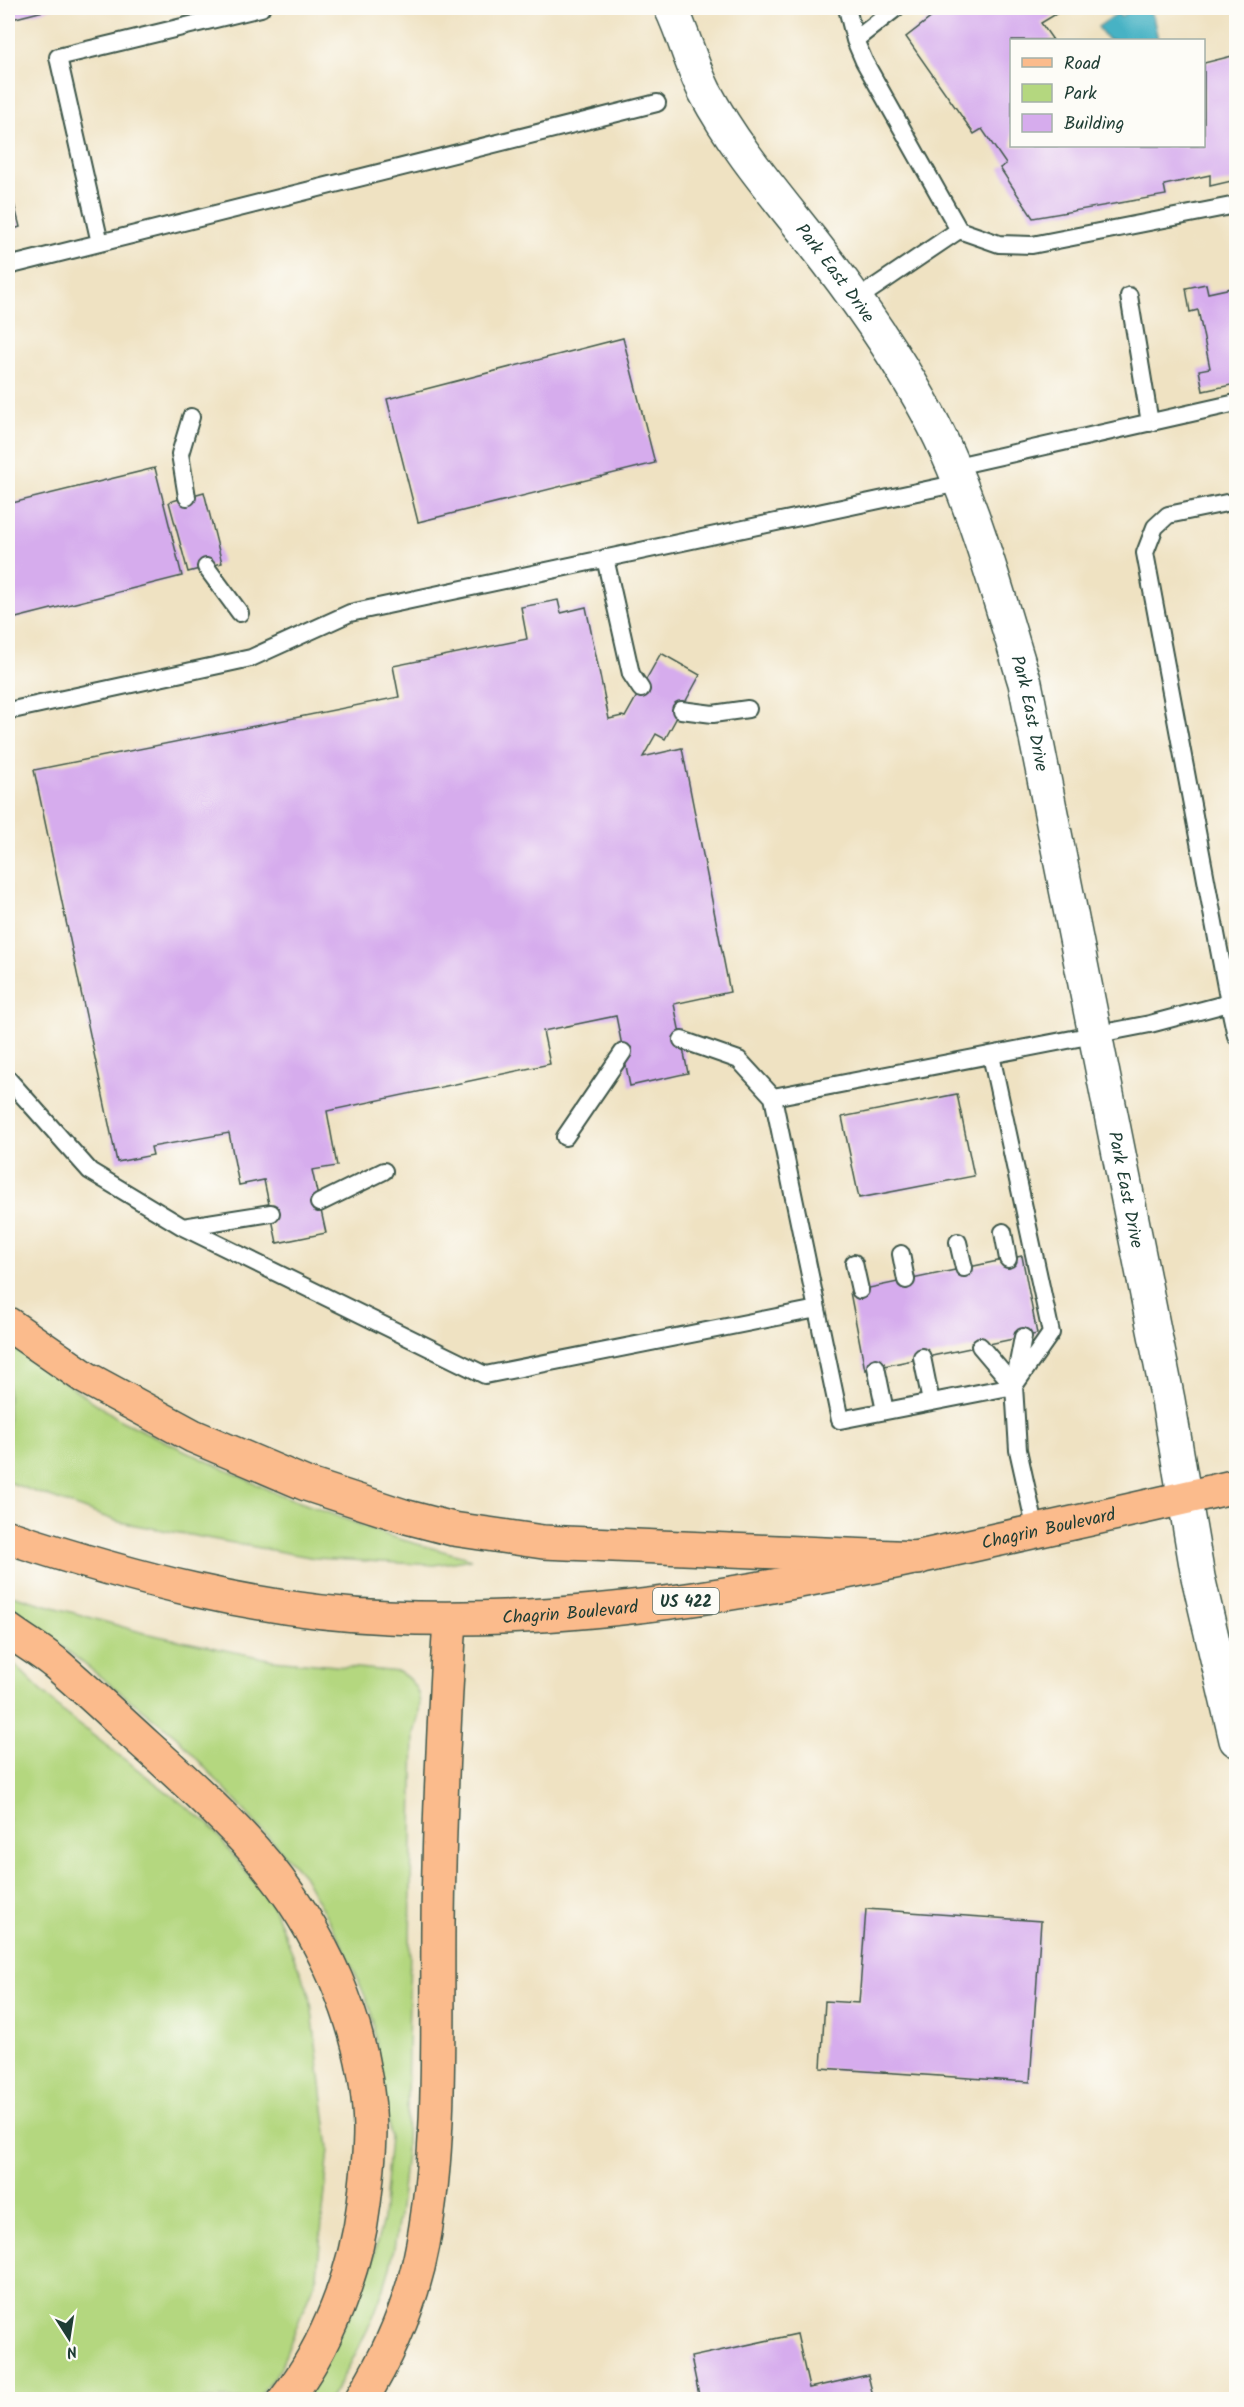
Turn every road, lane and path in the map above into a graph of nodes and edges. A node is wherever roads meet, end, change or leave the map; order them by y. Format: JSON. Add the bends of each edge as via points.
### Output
{"nodes":[{"id":1,"x":261,"y":8,"type":"edge"},
{"id":2,"x":675,"y":8,"type":"edge"},
{"id":3,"x":847,"y":8,"type":"edge"},
{"id":4,"x":896,"y":8,"type":"edge"},
{"id":5,"x":855,"y":40,"type":"junction"},
{"id":6,"x":657,"y":103,"type":"dead end"},
{"id":7,"x":1236,"y":205,"type":"edge"},
{"id":8,"x":959,"y":230,"type":"junction"},
{"id":9,"x":100,"y":243,"type":"junction"},
{"id":10,"x":8,"y":266,"type":"edge"},
{"id":11,"x":1129,"y":296,"type":"dead end"},
{"id":12,"x":857,"y":299,"type":"junction"},
{"id":13,"x":1236,"y":403,"type":"edge"},
{"id":14,"x":191,"y":417,"type":"dead end"},
{"id":15,"x":1150,"y":423,"type":"junction"},
{"id":16,"x":956,"y":475,"type":"junction"},
{"id":17,"x":187,"y":497,"type":"dead end"},
{"id":18,"x":1236,"y":501,"type":"edge"},
{"id":19,"x":605,"y":558,"type":"junction"},
{"id":20,"x":206,"y":567,"type":"dead end"},
{"id":21,"x":240,"y":613,"type":"dead end"},
{"id":22,"x":641,"y":689,"type":"dead end"},
{"id":23,"x":747,"y":709,"type":"dead end"},
{"id":24,"x":681,"y":710,"type":"dead end"},
{"id":25,"x":8,"y":711,"type":"edge"},
{"id":26,"x":1233,"y":1002,"type":"edge"},
{"id":27,"x":1096,"y":1035,"type":"junction"},
{"id":28,"x":1236,"y":1036,"type":"edge"},
{"id":29,"x":682,"y":1040,"type":"dead end"},
{"id":30,"x":623,"y":1052,"type":"dead end"},
{"id":31,"x":991,"y":1055,"type":"junction"},
{"id":32,"x":8,"y":1079,"type":"edge"},
{"id":33,"x":773,"y":1097,"type":"junction"},
{"id":34,"x":566,"y":1137,"type":"dead end"},
{"id":35,"x":384,"y":1171,"type":"dead end"},
{"id":36,"x":319,"y":1203,"type":"dead end"},
{"id":37,"x":271,"y":1213,"type":"dead end"},
{"id":38,"x":183,"y":1227,"type":"junction"},
{"id":39,"x":1003,"y":1233,"type":"dead end"},
{"id":40,"x":958,"y":1242,"type":"dead end"},
{"id":41,"x":901,"y":1254,"type":"dead end"},
{"id":42,"x":1008,"y":1259,"type":"dead end"},
{"id":43,"x":854,"y":1263,"type":"dead end"},
{"id":44,"x":964,"y":1268,"type":"dead end"},
{"id":45,"x":906,"y":1280,"type":"dead end"},
{"id":46,"x":860,"y":1290,"type":"dead end"},
{"id":47,"x":817,"y":1309,"type":"junction"},
{"id":48,"x":8,"y":1324,"type":"edge"},
{"id":49,"x":1023,"y":1337,"type":"dead end"},
{"id":50,"x":980,"y":1346,"type":"dead end"},
{"id":51,"x":922,"y":1358,"type":"dead end"},
{"id":52,"x":876,"y":1367,"type":"dead end"},
{"id":53,"x":1014,"y":1386,"type":"junction"},
{"id":54,"x":931,"y":1402,"type":"junction"},
{"id":55,"x":885,"y":1411,"type":"junction"},
{"id":56,"x":1236,"y":1486,"type":"edge"},
{"id":57,"x":1185,"y":1498,"type":"junction"},
{"id":58,"x":1036,"y":1531,"type":"junction"},
{"id":59,"x":8,"y":1537,"type":"edge"},
{"id":60,"x":918,"y":1558,"type":"junction"},
{"id":61,"x":450,"y":1618,"type":"junction"},
{"id":62,"x":8,"y":1630,"type":"edge"},
{"id":63,"x":1236,"y":1740,"type":"edge"},
{"id":64,"x":285,"y":2400,"type":"edge"},
{"id":65,"x":361,"y":2400,"type":"edge"}],
"edges":[{"from":1,"to":9,"type":"lane","via":[[58,57]]},
{"from":2,"to":12,"type":"street","name":"Park East Drive","via":[[705,91],[739,146]]},
{"from":3,"to":5,"type":"lane"},
{"from":4,"to":5,"type":"lane"},
{"from":5,"to":8,"type":"lane"},
{"from":6,"to":9,"type":"lane"},
{"from":7,"to":8,"type":"lane","via":[[1032,245],[999,244]]},
{"from":8,"to":12,"type":"lane"},
{"from":9,"to":10,"type":"lane"},
{"from":11,"to":15,"type":"lane"},
{"from":12,"to":16,"type":"street","name":"Park East Drive","via":[[923,404]]},
{"from":13,"to":15,"type":"lane"},
{"from":14,"to":17,"type":"lane","via":[[180,454]]},
{"from":15,"to":16,"type":"lane"},
{"from":16,"to":19,"type":"lane"},
{"from":16,"to":27,"type":"street","name":"Park East Drive","via":[[1024,683]]},
{"from":18,"to":26,"type":"lane","via":[[1168,515],[1155,527],[1145,553]]},
{"from":19,"to":22,"type":"lane","via":[[631,674]]},
{"from":19,"to":25,"type":"lane","via":[[350,613],[251,658]]},
{"from":20,"to":21,"type":"lane"},
{"from":23,"to":24,"type":"lane","via":[[713,714]]},
{"from":26,"to":27,"type":"lane"},
{"from":26,"to":28,"type":"lane"},
{"from":27,"to":31,"type":"lane"},
{"from":27,"to":57,"type":"street","name":"Park East Drive"},
{"from":29,"to":33,"type":"lane","via":[[739,1060]]},
{"from":30,"to":34,"type":"lane"},
{"from":31,"to":33,"type":"lane"},
{"from":31,"to":53,"type":"lane","via":[[1051,1333]]},
{"from":32,"to":38,"type":"lane","via":[[90,1171]]},
{"from":33,"to":47,"type":"lane"},
{"from":35,"to":36,"type":"lane"},
{"from":37,"to":38,"type":"lane"},
{"from":38,"to":47,"type":"lane","via":[[485,1375]]},
{"from":39,"to":42,"type":"lane"},
{"from":40,"to":44,"type":"lane"},
{"from":41,"to":45,"type":"lane"},
{"from":43,"to":46,"type":"lane"},
{"from":47,"to":55,"type":"lane","via":[[840,1420]]},
{"from":48,"to":60,"type":"main road","via":[[86,1378],[193,1436],[306,1484],[419,1520],[543,1542]]},
{"from":49,"to":53,"type":"lane"},
{"from":50,"to":53,"type":"lane"},
{"from":51,"to":54,"type":"lane"},
{"from":52,"to":55,"type":"lane"},
{"from":53,"to":54,"type":"lane"},
{"from":53,"to":58,"type":"lane","via":[[1018,1450]]},
{"from":54,"to":55,"type":"lane"},
{"from":56,"to":57,"type":"main road","name":"Chagrin Boulevard","number":"US 422"},
{"from":57,"to":58,"type":"main road","name":"Chagrin Boulevard","number":"US 422"},
{"from":57,"to":63,"type":"street","name":"Park East Drive","via":[[1198,1577]]},
{"from":58,"to":60,"type":"main road","name":"Chagrin Boulevard","number":"US 422"},
{"from":59,"to":61,"type":"main road","name":"Chagrin Boulevard","number":"US 422","via":[[124,1573],[248,1601],[386,1617]]},
{"from":60,"to":61,"type":"main road","name":"Chagrin Boulevard","number":"US 422","via":[[682,1601],[605,1610]]},
{"from":61,"to":65,"type":"main road","via":[[430,2197],[411,2292],[395,2335]]},
{"from":62,"to":64,"type":"main road","via":[[52,1661],[162,1759],[255,1851],[309,1927],[344,2002],[359,2052],[370,2128],[362,2221],[352,2267],[336,2310],[314,2355]]}]}
